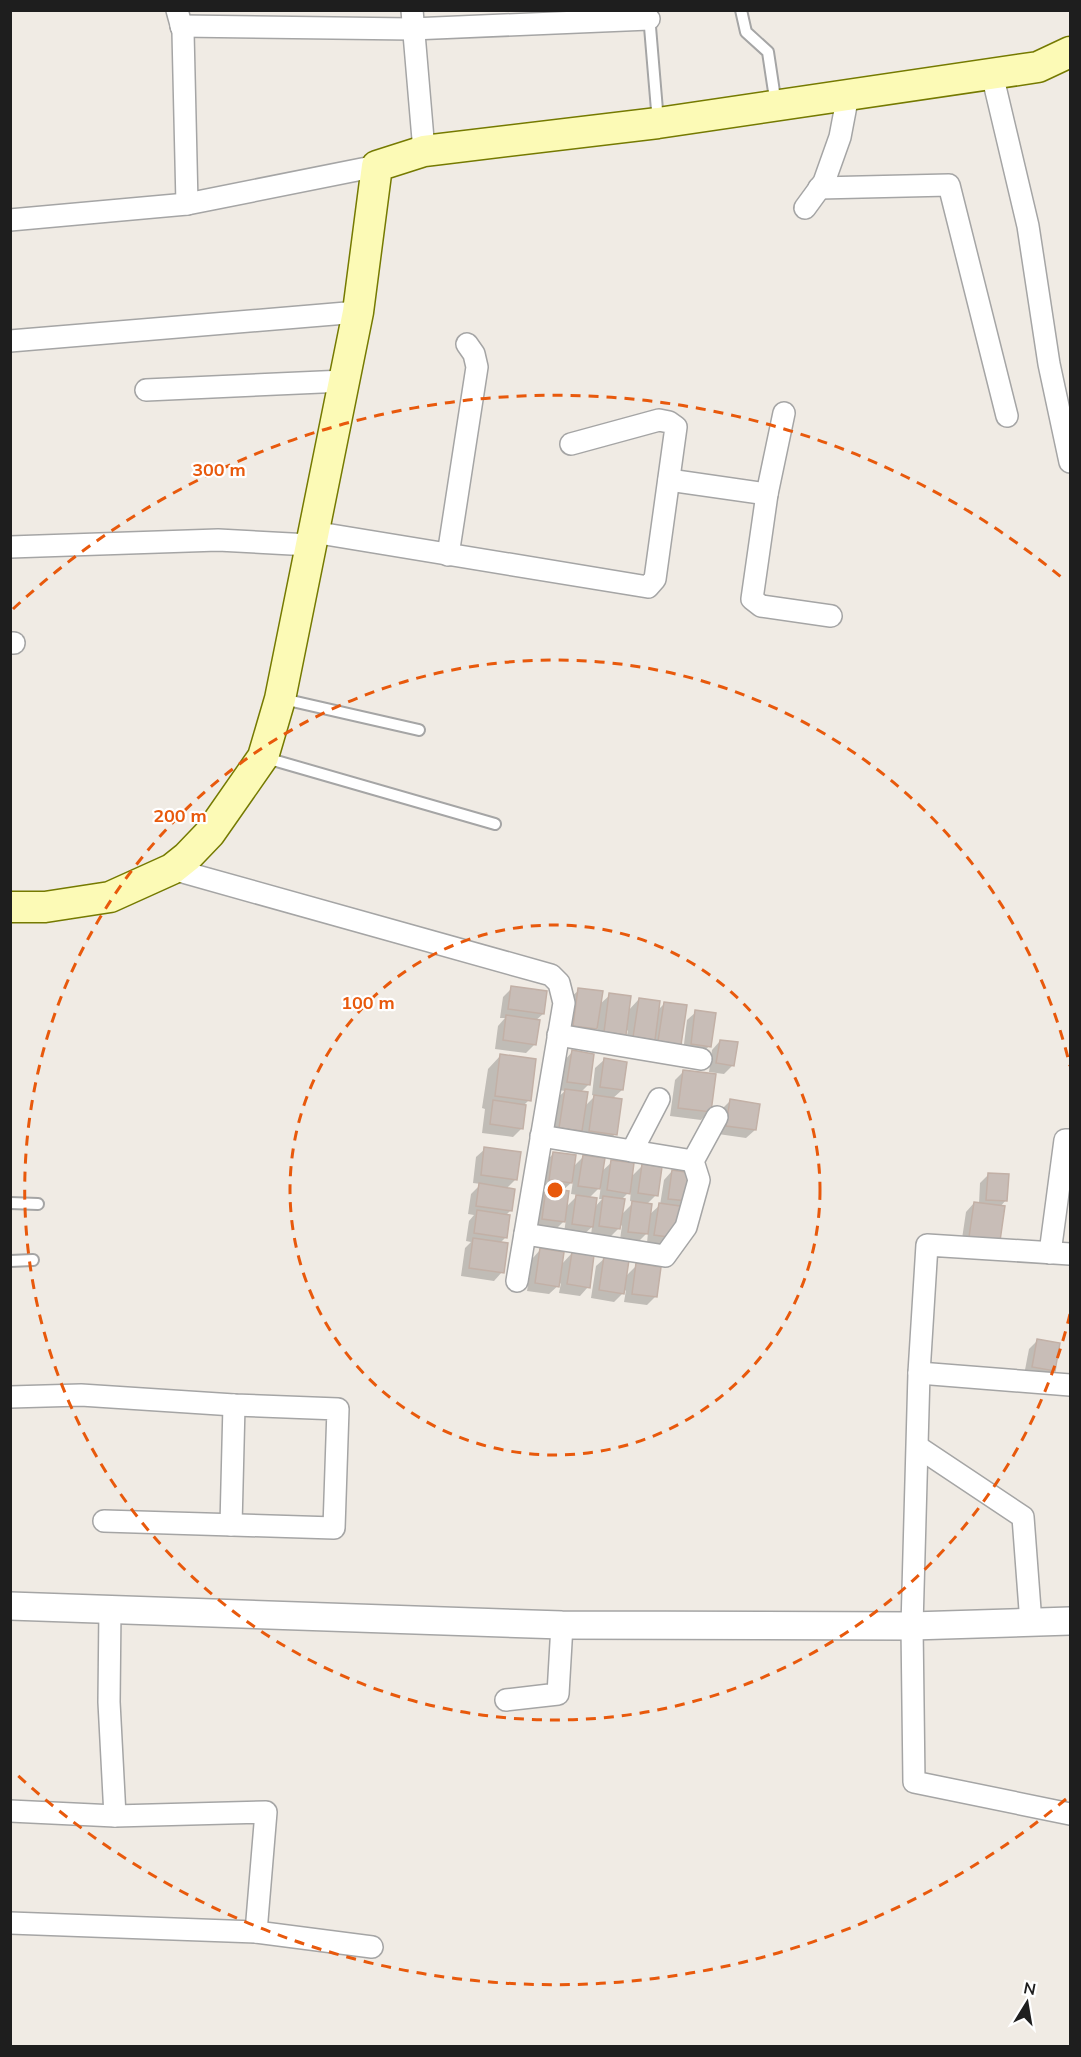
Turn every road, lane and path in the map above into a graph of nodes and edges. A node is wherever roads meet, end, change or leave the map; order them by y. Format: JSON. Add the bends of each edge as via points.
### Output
{"nodes":[{"id":1,"x":741,"y":10,"type":"edge"},
{"id":2,"x":649,"y":15,"type":"edge"},
{"id":3,"x":179,"y":18,"type":"edge"},
{"id":4,"x":412,"y":20,"type":"edge"},
{"id":5,"x":1071,"y":52,"type":"edge"},
{"id":6,"x":992,"y":74,"type":"junction"},
{"id":7,"x":848,"y":95,"type":"junction"},
{"id":8,"x":776,"y":105,"type":"junction"},
{"id":9,"x":658,"y":123,"type":"junction"},
{"id":10,"x":424,"y":151,"type":"junction"},
{"id":11,"x":377,"y":166,"type":"junction"},
{"id":12,"x":819,"y":188,"type":"junction"},
{"id":13,"x":187,"y":204,"type":"junction"},
{"id":14,"x":805,"y":208,"type":"dead end"},
{"id":15,"x":10,"y":220,"type":"edge"},
{"id":16,"x":358,"y":312,"type":"junction"},
{"id":17,"x":10,"y":341,"type":"edge"},
{"id":18,"x":467,"y":344,"type":"dead end"},
{"id":19,"x":344,"y":381,"type":"junction"},
{"id":20,"x":146,"y":390,"type":"dead end"},
{"id":21,"x":1064,"y":405,"type":"edge"},
{"id":22,"x":784,"y":413,"type":"dead end"},
{"id":23,"x":1007,"y":416,"type":"dead end"},
{"id":24,"x":571,"y":444,"type":"dead end"},
{"id":25,"x":1071,"y":462,"type":"edge"},
{"id":26,"x":669,"y":480,"type":"junction"},
{"id":27,"x":767,"y":495,"type":"junction"},
{"id":28,"x":312,"y":538,"type":"junction"},
{"id":29,"x":10,"y":547,"type":"edge"},
{"id":30,"x":448,"y":555,"type":"junction"},
{"id":31,"x":831,"y":616,"type":"dead end"},
{"id":32,"x":280,"y":699,"type":"junction"},
{"id":33,"x":419,"y":730,"type":"dead end"},
{"id":34,"x":263,"y":757,"type":"junction"},
{"id":35,"x":495,"y":824,"type":"dead end"},
{"id":36,"x":172,"y":869,"type":"junction"},
{"id":37,"x":10,"y":907,"type":"edge"},
{"id":38,"x":558,"y":1035,"type":"junction"},
{"id":39,"x":701,"y":1059,"type":"dead end"},
{"id":40,"x":659,"y":1099,"type":"dead end"},
{"id":41,"x":717,"y":1117,"type":"dead end"},
{"id":42,"x":541,"y":1136,"type":"junction"},
{"id":43,"x":1071,"y":1140,"type":"edge"},
{"id":44,"x":632,"y":1151,"type":"junction"},
{"id":45,"x":693,"y":1161,"type":"junction"},
{"id":46,"x":10,"y":1203,"type":"edge"},
{"id":47,"x":38,"y":1204,"type":"dead end"},
{"id":48,"x":525,"y":1234,"type":"junction"},
{"id":49,"x":1060,"y":1253,"type":"edge"},
{"id":50,"x":33,"y":1260,"type":"dead end"},
{"id":51,"x":10,"y":1262,"type":"edge"},
{"id":52,"x":517,"y":1281,"type":"dead end"},
{"id":53,"x":919,"y":1373,"type":"junction"},
{"id":54,"x":1071,"y":1374,"type":"edge"},
{"id":55,"x":1070,"y":1385,"type":"edge"},
{"id":56,"x":10,"y":1397,"type":"edge"},
{"id":57,"x":234,"y":1405,"type":"junction"},
{"id":58,"x":918,"y":1447,"type":"junction"},
{"id":59,"x":104,"y":1521,"type":"dead end"},
{"id":60,"x":231,"y":1525,"type":"junction"},
{"id":61,"x":10,"y":1606,"type":"edge"},
{"id":62,"x":110,"y":1608,"type":"junction"},
{"id":63,"x":1071,"y":1621,"type":"edge"},
{"id":64,"x":1031,"y":1623,"type":"junction"},
{"id":65,"x":562,"y":1625,"type":"junction"},
{"id":66,"x":912,"y":1626,"type":"junction"},
{"id":67,"x":506,"y":1700,"type":"dead end"},
{"id":68,"x":10,"y":1811,"type":"edge"},
{"id":69,"x":1071,"y":1814,"type":"edge"},
{"id":70,"x":115,"y":1816,"type":"junction"},
{"id":71,"x":10,"y":1923,"type":"edge"},
{"id":72,"x":256,"y":1932,"type":"junction"},
{"id":73,"x":372,"y":1947,"type":"dead end"}],
"edges":[{"from":1,"to":8,"type":"lane","via":[[746,32],[768,52]]},
{"from":2,"to":4,"type":"street"},
{"from":2,"to":9,"type":"lane"},
{"from":3,"to":4,"type":"street"},
{"from":3,"to":13,"type":"street","via":[[183,32]]},
{"from":4,"to":10,"type":"street"},
{"from":5,"to":6,"type":"main road","via":[[1038,67]]},
{"from":6,"to":7,"type":"main road"},
{"from":6,"to":21,"type":"street","via":[[1028,226],[1049,364]]},
{"from":7,"to":8,"type":"main road"},
{"from":7,"to":12,"type":"street","via":[[840,137]]},
{"from":8,"to":9,"type":"main road"},
{"from":9,"to":10,"type":"main road"},
{"from":10,"to":11,"type":"main road"},
{"from":11,"to":13,"type":"street"},
{"from":11,"to":16,"type":"main road"},
{"from":12,"to":14,"type":"street"},
{"from":12,"to":23,"type":"street","via":[[949,185]]},
{"from":13,"to":15,"type":"street"},
{"from":16,"to":17,"type":"street"},
{"from":16,"to":19,"type":"main road"},
{"from":18,"to":30,"type":"street","via":[[477,367]]},
{"from":19,"to":20,"type":"street"},
{"from":19,"to":28,"type":"main road"},
{"from":21,"to":25,"type":"street"},
{"from":22,"to":27,"type":"street"},
{"from":24,"to":26,"type":"street","via":[[659,420],[669,422],[676,427]]},
{"from":26,"to":27,"type":"street"},
{"from":26,"to":30,"type":"street","via":[[655,579],[648,587]]},
{"from":27,"to":31,"type":"street","via":[[752,599],[761,606]]},
{"from":28,"to":29,"type":"street"},
{"from":28,"to":30,"type":"street"},
{"from":28,"to":32,"type":"main road"},
{"from":32,"to":33,"type":"lane"},
{"from":32,"to":34,"type":"main road"},
{"from":34,"to":35,"type":"lane"},
{"from":34,"to":36,"type":"main road","via":[[210,833]]},
{"from":36,"to":37,"type":"main road","via":[[110,897],[45,907]]},
{"from":36,"to":38,"type":"street","via":[[551,975],[559,983],[564,1003]]},
{"from":38,"to":39,"type":"street"},
{"from":38,"to":42,"type":"street"},
{"from":40,"to":44,"type":"street"},
{"from":41,"to":45,"type":"street"},
{"from":42,"to":44,"type":"street"},
{"from":42,"to":48,"type":"street"},
{"from":43,"to":49,"type":"street","via":[[1065,1140]]},
{"from":44,"to":45,"type":"street"},
{"from":45,"to":48,"type":"street","via":[[699,1180],[686,1227],[664,1256]]},
{"from":46,"to":47,"type":"lane"},
{"from":48,"to":52,"type":"street"},
{"from":49,"to":53,"type":"street","via":[[927,1245]]},
{"from":50,"to":51,"type":"lane"},
{"from":53,"to":55,"type":"street"},
{"from":53,"to":58,"type":"street"},
{"from":54,"to":55,"type":"street"},
{"from":56,"to":57,"type":"street","via":[[81,1395]]},
{"from":57,"to":60,"type":"street"},
{"from":57,"to":60,"type":"street","via":[[338,1409],[334,1528]]},
{"from":58,"to":64,"type":"street","via":[[1023,1517]]},
{"from":58,"to":66,"type":"street"},
{"from":59,"to":60,"type":"street"},
{"from":61,"to":62,"type":"street"},
{"from":62,"to":65,"type":"street"},
{"from":62,"to":70,"type":"street","via":[[109,1702]]},
{"from":63,"to":64,"type":"street"},
{"from":64,"to":66,"type":"street"},
{"from":65,"to":66,"type":"street"},
{"from":65,"to":67,"type":"street","via":[[558,1694]]},
{"from":66,"to":69,"type":"street","via":[[914,1782]]},
{"from":68,"to":70,"type":"street"},
{"from":70,"to":72,"type":"street","via":[[266,1812]]},
{"from":71,"to":72,"type":"street"},
{"from":72,"to":73,"type":"street"}]}
